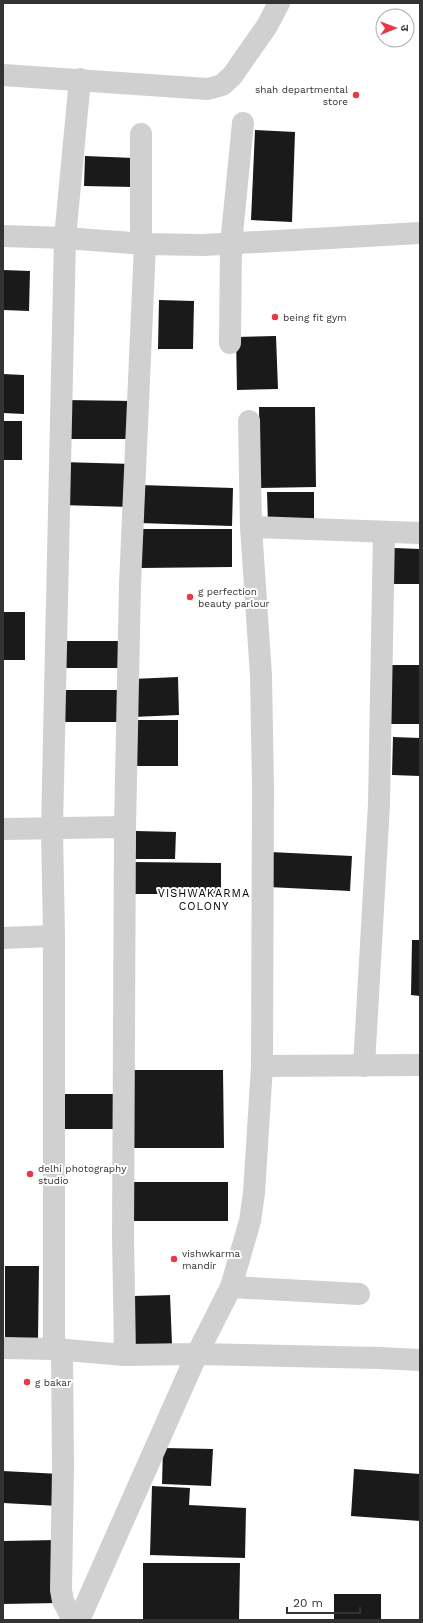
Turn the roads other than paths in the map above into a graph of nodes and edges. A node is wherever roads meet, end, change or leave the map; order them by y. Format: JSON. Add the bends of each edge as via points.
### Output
{"nodes":[{"id":1,"x":279,"y":3,"type":"edge"},
{"id":2,"x":3,"y":75,"type":"edge"},
{"id":3,"x":80,"y":79,"type":"junction"},
{"id":4,"x":243,"y":123,"type":"dead end"},
{"id":5,"x":141,"y":134,"type":"dead end"},
{"id":6,"x":420,"y":233,"type":"edge"},
{"id":7,"x":3,"y":236,"type":"edge"},
{"id":8,"x":65,"y":238,"type":"junction"},
{"id":9,"x":143,"y":244,"type":"junction"},
{"id":10,"x":231,"y":244,"type":"junction"},
{"id":11,"x":230,"y":343,"type":"dead end"},
{"id":12,"x":249,"y":421,"type":"dead end"},
{"id":13,"x":251,"y":527,"type":"junction"},
{"id":14,"x":384,"y":532,"type":"junction"},
{"id":15,"x":420,"y":533,"type":"edge"},
{"id":16,"x":125,"y":827,"type":"junction"},
{"id":17,"x":3,"y":829,"type":"edge"},
{"id":18,"x":52,"y":829,"type":"junction"},
{"id":19,"x":54,"y":936,"type":"junction"},
{"id":20,"x":3,"y":938,"type":"edge"},
{"id":21,"x":420,"y":1065,"type":"edge"},
{"id":22,"x":262,"y":1066,"type":"junction"},
{"id":23,"x":364,"y":1066,"type":"junction"},
{"id":24,"x":231,"y":1286,"type":"junction"},
{"id":25,"x":359,"y":1294,"type":"dead end"},
{"id":26,"x":3,"y":1348,"type":"edge"},
{"id":27,"x":58,"y":1350,"type":"junction"},
{"id":28,"x":197,"y":1354,"type":"junction"},
{"id":29,"x":125,"y":1355,"type":"junction"},
{"id":30,"x":420,"y":1360,"type":"edge"},
{"id":31,"x":73,"y":1620,"type":"edge"},
{"id":32,"x":79,"y":1620,"type":"edge"}],
"edges":[{"from":1,"to":3,"type":"street","via":[[267,26],[232,76],[222,84],[208,89]]},
{"from":2,"to":3,"type":"street"},
{"from":3,"to":8,"type":"street"},
{"from":4,"to":10,"type":"street"},
{"from":5,"to":9,"type":"street"},
{"from":6,"to":10,"type":"street"},
{"from":7,"to":8,"type":"street"},
{"from":8,"to":9,"type":"street"},
{"from":8,"to":18,"type":"street"},
{"from":9,"to":10,"type":"street"},
{"from":9,"to":16,"type":"street","via":[[130,584]]},
{"from":10,"to":11,"type":"street"},
{"from":12,"to":13,"type":"street"},
{"from":13,"to":14,"type":"street"},
{"from":13,"to":22,"type":"street","via":[[261,676]]},
{"from":14,"to":15,"type":"street"},
{"from":14,"to":23,"type":"street","via":[[379,804]]},
{"from":16,"to":18,"type":"street"},
{"from":16,"to":29,"type":"street"},
{"from":17,"to":18,"type":"street"},
{"from":18,"to":19,"type":"street"},
{"from":19,"to":20,"type":"street"},
{"from":19,"to":27,"type":"street"},
{"from":21,"to":23,"type":"street"},
{"from":22,"to":23,"type":"street"},
{"from":22,"to":24,"type":"street","via":[[253,1200],[250,1221]]},
{"from":24,"to":25,"type":"street"},
{"from":24,"to":28,"type":"street"},
{"from":26,"to":27,"type":"street"},
{"from":27,"to":29,"type":"street"},
{"from":27,"to":31,"type":"street","via":[[63,1469],[61,1590],[63,1601]]},
{"from":28,"to":29,"type":"street"},
{"from":28,"to":30,"type":"street"},
{"from":28,"to":32,"type":"street"}]}
